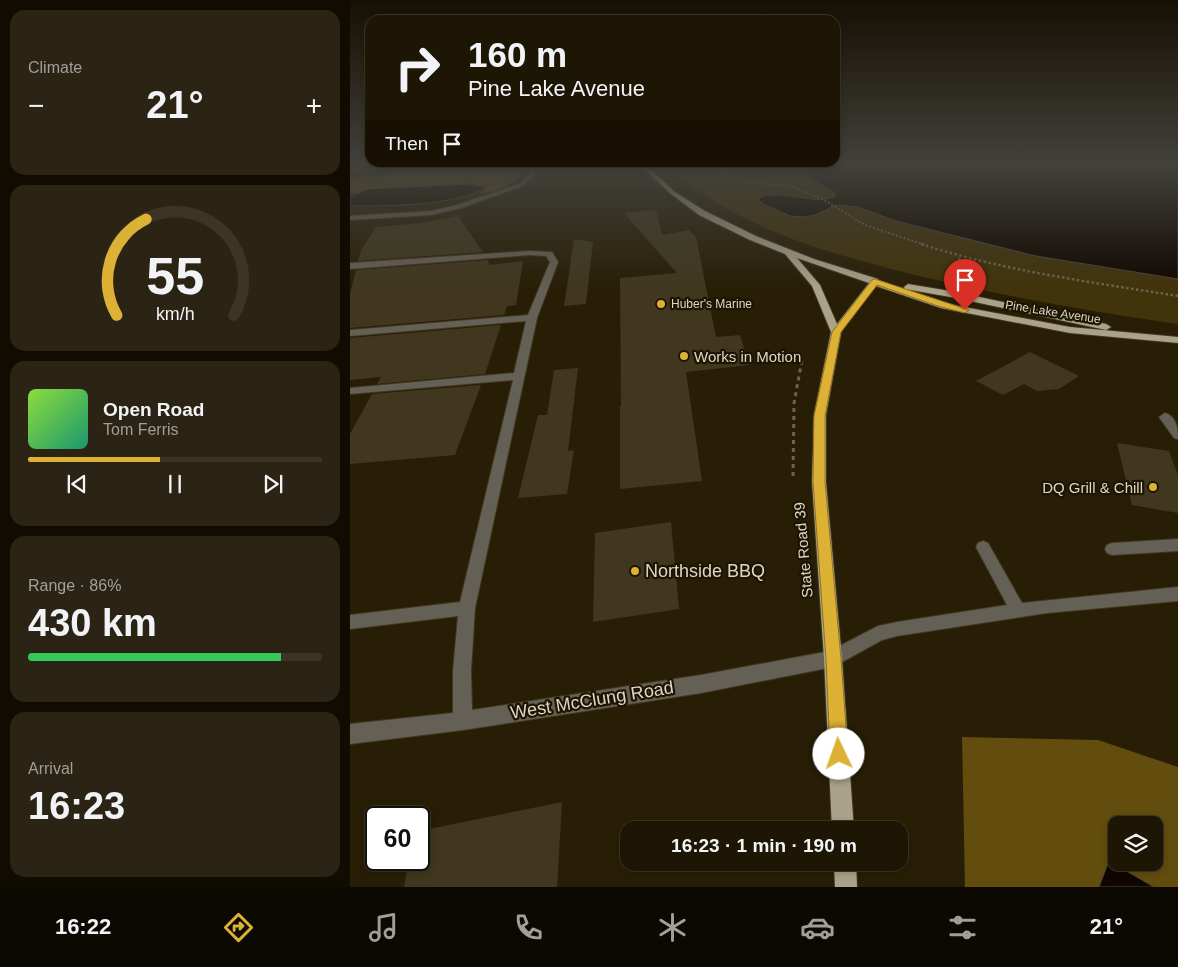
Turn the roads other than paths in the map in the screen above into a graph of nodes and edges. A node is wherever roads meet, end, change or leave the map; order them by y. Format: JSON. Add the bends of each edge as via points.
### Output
{"nodes":[{"id":1,"x":457,"y":207,"type":"edge"},
{"id":2,"x":694,"y":207,"type":"edge"},
{"id":3,"x":350,"y":218,"type":"edge"},
{"id":4,"x":788,"y":252,"type":"junction"},
{"id":5,"x":350,"y":266,"type":"edge"},
{"id":6,"x":875,"y":282,"type":"junction"},
{"id":7,"x":532,"y":318,"type":"junction"},
{"id":8,"x":836,"y":332,"type":"junction"},
{"id":9,"x":350,"y":333,"type":"edge"},
{"id":10,"x":1178,"y":340,"type":"edge"},
{"id":11,"x":519,"y":376,"type":"junction"},
{"id":12,"x":350,"y":391,"type":"edge"},
{"id":13,"x":1165,"y":417,"type":"dead end"},
{"id":14,"x":1178,"y":435,"type":"edge"},
{"id":15,"x":1178,"y":546,"type":"edge"},
{"id":16,"x":983,"y":547,"type":"dead end"},
{"id":17,"x":1112,"y":549,"type":"dead end"},
{"id":18,"x":1178,"y":594,"type":"edge"},
{"id":19,"x":467,"y":608,"type":"junction"},
{"id":20,"x":1018,"y":610,"type":"junction"},
{"id":21,"x":350,"y":622,"type":"edge"},
{"id":22,"x":834,"y":659,"type":"junction"},
{"id":23,"x":463,"y":721,"type":"junction"},
{"id":24,"x":350,"y":734,"type":"edge"},
{"id":25,"x":843,"y":821,"type":"edge"},
{"id":26,"x":845,"y":871,"type":"edge"},
{"id":27,"x":846,"y":887,"type":"edge"}],
"edges":[{"from":1,"to":3,"type":"street","via":[[422,214]]},
{"from":2,"to":4,"type":"main road","name":"Pine Lake Avenue","via":[[706,216]]},
{"from":4,"to":6,"type":"main road","name":"Pine Lake Avenue"},
{"from":4,"to":8,"type":"main road","via":[[816,285]]},
{"from":5,"to":7,"type":"street","via":[[549,254],[554,262]]},
{"from":6,"to":8,"type":"main road","name":"State Road 39"},
{"from":6,"to":10,"type":"main road","name":"Pine Lake Avenue","via":[[941,305],[989,315],[1070,330]]},
{"from":7,"to":9,"type":"street"},
{"from":7,"to":11,"type":"street"},
{"from":8,"to":22,"type":"main road","name":"State Road 39","via":[[820,416],[819,463]]},
{"from":11,"to":12,"type":"street"},
{"from":11,"to":19,"type":"street"},
{"from":13,"to":14,"type":"street"},
{"from":15,"to":17,"type":"street"},
{"from":16,"to":20,"type":"street"},
{"from":18,"to":20,"type":"street","name":"West McClung Road"},
{"from":19,"to":21,"type":"street"},
{"from":19,"to":23,"type":"street","via":[[462,671]]},
{"from":20,"to":22,"type":"street","name":"West McClung Road","via":[[878,634]]},
{"from":22,"to":23,"type":"street","name":"West McClung Road","via":[[700,684]]},
{"from":22,"to":25,"type":"main road","name":"State Road 39"},
{"from":23,"to":24,"type":"street","name":"West McClung Road"},
{"from":26,"to":27,"type":"main road"}]}
